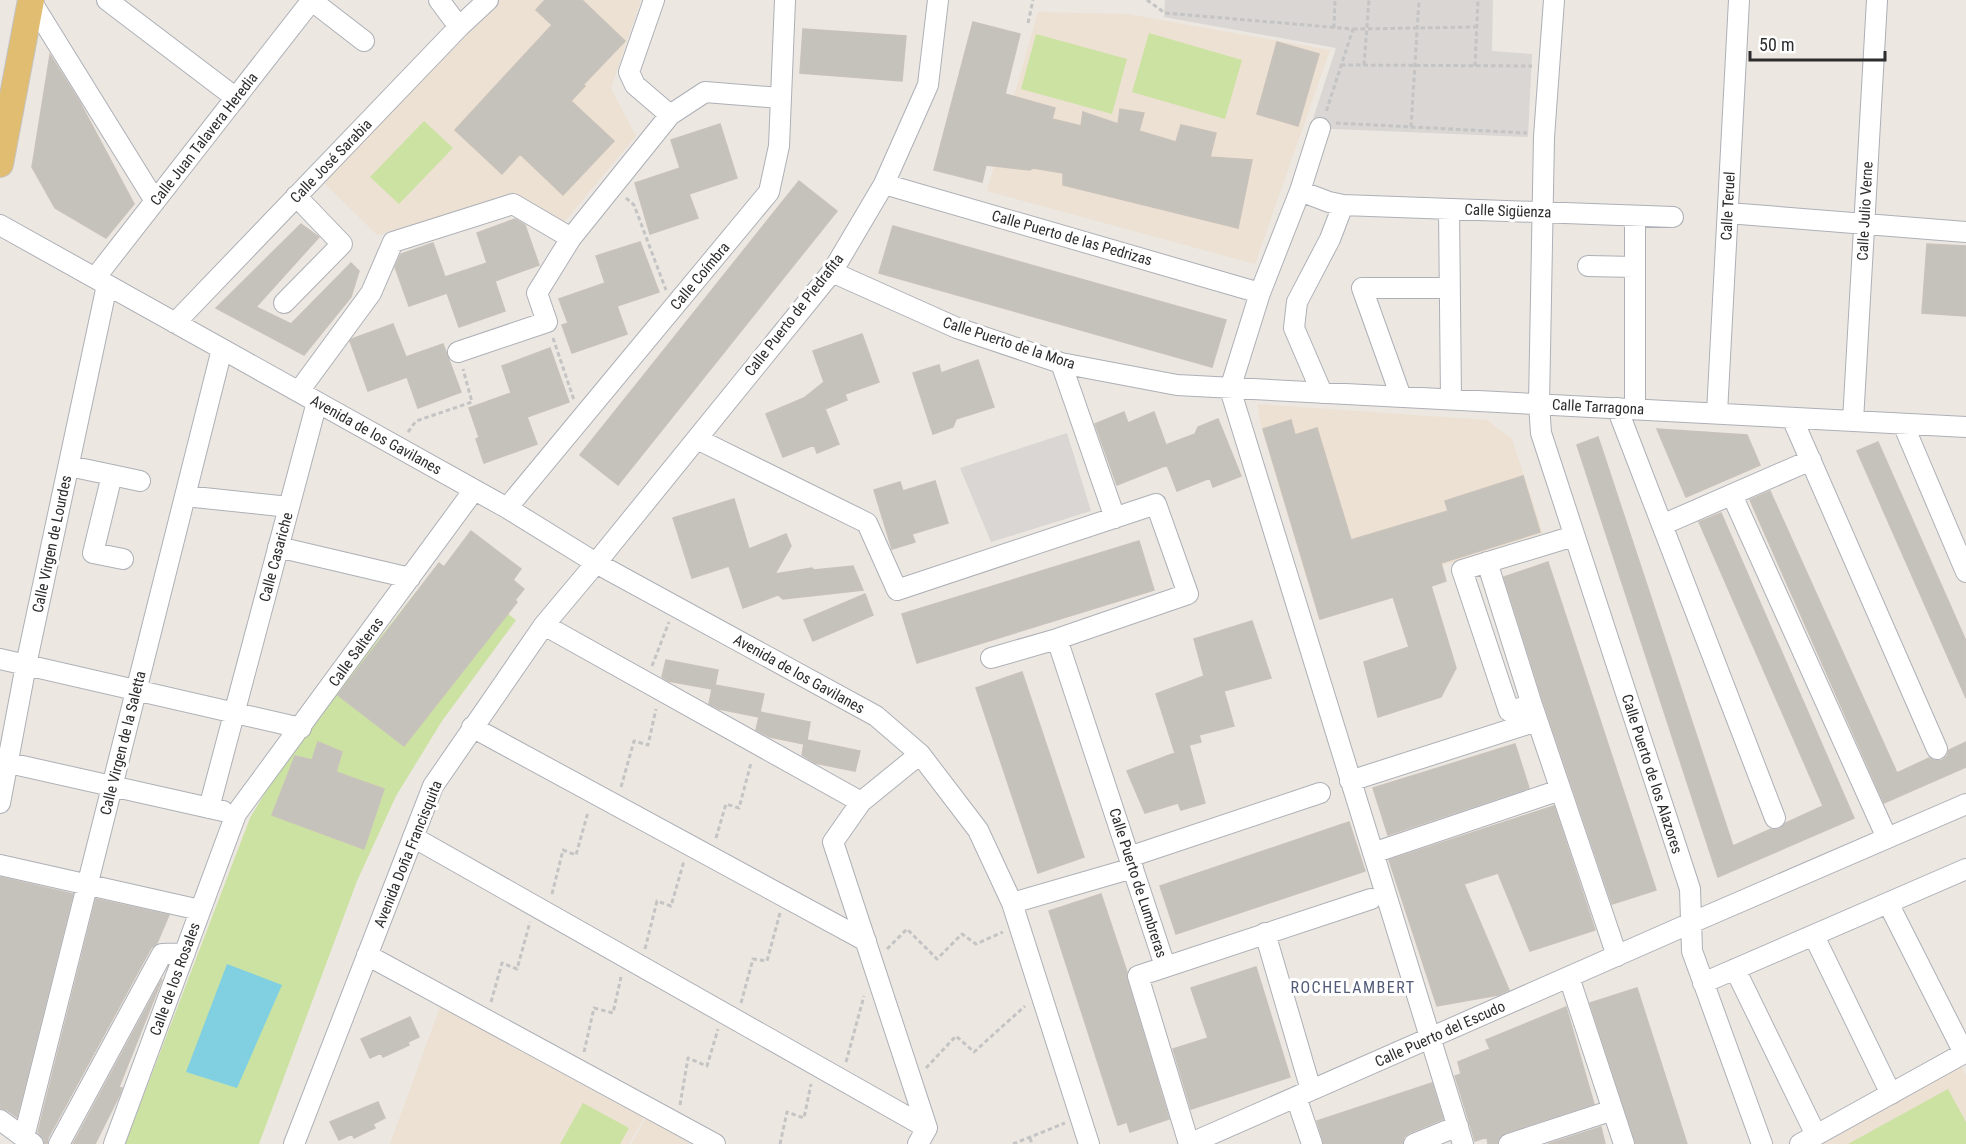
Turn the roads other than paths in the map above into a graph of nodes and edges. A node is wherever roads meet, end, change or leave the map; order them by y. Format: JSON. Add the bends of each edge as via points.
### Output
{"nodes":[{"id":1,"x":31,"y":0,"type":"edge"},
{"id":2,"x":107,"y":0,"type":"edge"},
{"id":3,"x":312,"y":0,"type":"edge"},
{"id":4,"x":439,"y":0,"type":"edge"},
{"id":5,"x":488,"y":0,"type":"edge"},
{"id":6,"x":654,"y":0,"type":"edge"},
{"id":7,"x":785,"y":0,"type":"edge"},
{"id":8,"x":938,"y":0,"type":"edge"},
{"id":9,"x":1554,"y":0,"type":"edge"},
{"id":10,"x":1739,"y":0,"type":"edge"},
{"id":11,"x":1877,"y":0,"type":"edge"},
{"id":12,"x":459,"y":27,"type":"junction"},
{"id":13,"x":364,"y":41,"type":"dead end"},
{"id":14,"x":236,"y":98,"type":"junction"},
{"id":15,"x":780,"y":98,"type":"junction"},
{"id":16,"x":670,"y":115,"type":"junction"},
{"id":17,"x":1322,"y":125,"type":"road end"},
{"id":18,"x":0,"y":164,"type":"edge"},
{"id":19,"x":884,"y":184,"type":"junction"},
{"id":20,"x":1300,"y":191,"type":"junction"},
{"id":21,"x":296,"y":196,"type":"junction"},
{"id":22,"x":155,"y":201,"type":"junction"},
{"id":23,"x":1343,"y":205,"type":"junction"},
{"id":24,"x":1449,"y":209,"type":"junction"},
{"id":25,"x":1542,"y":212,"type":"junction"},
{"id":26,"x":1728,"y":213,"type":"junction"},
{"id":27,"x":1635,"y":216,"type":"junction"},
{"id":28,"x":1673,"y":217,"type":"dead end"},
{"id":29,"x":1864,"y":224,"type":"junction"},
{"id":30,"x":0,"y":225,"type":"edge"},
{"id":31,"x":1966,"y":232,"type":"edge"},
{"id":32,"x":571,"y":238,"type":"junction"},
{"id":33,"x":1588,"y":266,"type":"dead end"},
{"id":34,"x":1635,"y":267,"type":"junction"},
{"id":35,"x":832,"y":272,"type":"junction"},
{"id":36,"x":101,"y":282,"type":"junction"},
{"id":37,"x":1450,"y":288,"type":"junction"},
{"id":38,"x":1260,"y":293,"type":"junction"},
{"id":39,"x":284,"y":303,"type":"dead end"},
{"id":40,"x":175,"y":323,"type":"junction"},
{"id":41,"x":222,"y":349,"type":"junction"},
{"id":42,"x":458,"y":352,"type":"road end"},
{"id":43,"x":1061,"y":363,"type":"junction"},
{"id":44,"x":1230,"y":389,"type":"junction"},
{"id":45,"x":299,"y":391,"type":"junction"},
{"id":46,"x":1322,"y":393,"type":"junction"},
{"id":47,"x":1401,"y":397,"type":"junction"},
{"id":48,"x":1450,"y":399,"type":"junction"},
{"id":49,"x":317,"y":402,"type":"junction"},
{"id":50,"x":1539,"y":404,"type":"junction"},
{"id":51,"x":1626,"y":408,"type":"junction"},
{"id":52,"x":1717,"y":413,"type":"junction"},
{"id":53,"x":1792,"y":418,"type":"junction"},
{"id":54,"x":1853,"y":422,"type":"junction"},
{"id":55,"x":1903,"y":424,"type":"junction"},
{"id":56,"x":1966,"y":427,"type":"edge"},
{"id":57,"x":697,"y":440,"type":"junction"},
{"id":58,"x":1811,"y":460,"type":"junction"},
{"id":59,"x":69,"y":466,"type":"junction"},
{"id":60,"x":112,"y":475,"type":"junction"},
{"id":61,"x":140,"y":481,"type":"dead end"},
{"id":62,"x":474,"y":490,"type":"junction"},
{"id":63,"x":1732,"y":495,"type":"junction"},
{"id":64,"x":185,"y":496,"type":"junction"},
{"id":65,"x":289,"y":507,"type":"junction"},
{"id":66,"x":507,"y":508,"type":"junction"},
{"id":67,"x":1115,"y":518,"type":"junction"},
{"id":68,"x":1662,"y":525,"type":"junction"},
{"id":69,"x":1574,"y":536,"type":"junction"},
{"id":70,"x":278,"y":547,"type":"junction"},
{"id":71,"x":123,"y":559,"type":"dead end"},
{"id":72,"x":1487,"y":562,"type":"junction"},
{"id":73,"x":597,"y":563,"type":"junction"},
{"id":74,"x":1966,"y":572,"type":"edge"},
{"id":75,"x":410,"y":578,"type":"junction"},
{"id":76,"x":544,"y":625,"type":"junction"},
{"id":77,"x":1057,"y":639,"type":"junction"},
{"id":78,"x":992,"y":658,"type":"dead end"},
{"id":79,"x":0,"y":659,"type":"edge"},
{"id":80,"x":26,"y":665,"type":"junction"},
{"id":81,"x":136,"y":690,"type":"junction"},
{"id":82,"x":234,"y":713,"type":"junction"},
{"id":83,"x":1535,"y":713,"type":"junction"},
{"id":84,"x":472,"y":727,"type":"junction"},
{"id":85,"x":301,"y":728,"type":"junction"},
{"id":86,"x":1937,"y":749,"type":"dead end"},
{"id":87,"x":920,"y":754,"type":"junction"},
{"id":88,"x":4,"y":762,"type":"edge"},
{"id":89,"x":1350,"y":781,"type":"junction"},
{"id":90,"x":112,"y":786,"type":"junction"},
{"id":91,"x":1560,"y":790,"type":"junction"},
{"id":92,"x":1320,"y":793,"type":"dead end"},
{"id":93,"x":861,"y":802,"type":"junction"},
{"id":94,"x":0,"y":803,"type":"edge"},
{"id":95,"x":1966,"y":804,"type":"edge"},
{"id":96,"x":210,"y":808,"type":"junction"},
{"id":97,"x":236,"y":814,"type":"junction"},
{"id":98,"x":1775,"y":818,"type":"dead end"},
{"id":99,"x":413,"y":837,"type":"junction"},
{"id":100,"x":1887,"y":838,"type":"junction"},
{"id":101,"x":1373,"y":853,"type":"junction"},
{"id":102,"x":1131,"y":863,"type":"junction"},
{"id":103,"x":0,"y":865,"type":"edge"},
{"id":104,"x":1964,"y":875,"type":"edge"},
{"id":105,"x":87,"y":885,"type":"junction"},
{"id":106,"x":1371,"y":899,"type":"dead end"},
{"id":107,"x":1012,"y":903,"type":"junction"},
{"id":108,"x":1888,"y":903,"type":"junction"},
{"id":109,"x":200,"y":910,"type":"junction"},
{"id":110,"x":1691,"y":923,"type":"junction"},
{"id":111,"x":1264,"y":933,"type":"junction"},
{"id":112,"x":1814,"y":936,"type":"junction"},
{"id":113,"x":866,"y":941,"type":"junction"},
{"id":114,"x":185,"y":953,"type":"junction"},
{"id":115,"x":367,"y":955,"type":"junction"},
{"id":116,"x":1617,"y":956,"type":"junction"},
{"id":117,"x":1165,"y":966,"type":"junction"},
{"id":118,"x":1735,"y":969,"type":"junction"},
{"id":119,"x":1569,"y":977,"type":"junction"},
{"id":120,"x":1703,"y":983,"type":"junction"},
{"id":121,"x":1430,"y":1038,"type":"junction"},
{"id":122,"x":1965,"y":1052,"type":"edge"},
{"id":123,"x":1303,"y":1094,"type":"junction"},
{"id":124,"x":1891,"y":1094,"type":"junction"},
{"id":125,"x":1613,"y":1110,"type":"junction"},
{"id":126,"x":0,"y":1120,"type":"edge"},
{"id":127,"x":1461,"y":1135,"type":"edge"},
{"id":128,"x":923,"y":1136,"type":"edge"},
{"id":129,"x":1808,"y":1140,"type":"edge"},
{"id":130,"x":29,"y":1141,"type":"edge"},
{"id":131,"x":59,"y":1144,"type":"edge"},
{"id":132,"x":114,"y":1144,"type":"edge"},
{"id":133,"x":294,"y":1144,"type":"edge"},
{"id":134,"x":715,"y":1144,"type":"edge"},
{"id":135,"x":1089,"y":1144,"type":"edge"},
{"id":136,"x":1189,"y":1144,"type":"edge"},
{"id":137,"x":1312,"y":1144,"type":"edge"},
{"id":138,"x":1414,"y":1144,"type":"edge"},
{"id":139,"x":1436,"y":1144,"type":"edge"},
{"id":140,"x":1509,"y":1144,"type":"edge"},
{"id":141,"x":1624,"y":1144,"type":"edge"},
{"id":142,"x":1762,"y":1144,"type":"edge"}],
"edges":[{"from":1,"to":18,"type":"main road"},
{"from":1,"to":22,"type":"street"},
{"from":2,"to":14,"type":"street"},
{"from":3,"to":13,"type":"street"},
{"from":3,"to":14,"type":"street","name":"Calle Juan Talavera Heredia"},
{"from":4,"to":12,"type":"street"},
{"from":5,"to":12,"type":"street","name":"Calle José Sarabia"},
{"from":6,"to":16,"type":"street","via":[[629,72],[635,85]]},
{"from":7,"to":15,"type":"street","name":"Calle Coímbra"},
{"from":8,"to":19,"type":"street","name":"Calle Puerto de Piedrafita","via":[[928,84]]},
{"from":9,"to":25,"type":"street","name":"Calle Puerto de los Alazores"},
{"from":10,"to":26,"type":"street","name":"Calle Teruel"},
{"from":11,"to":29,"type":"street","name":"Calle Julio Verne"},
{"from":12,"to":21,"type":"street","name":"Calle José Sarabia"},
{"from":14,"to":22,"type":"street","name":"Calle Juan Talavera Heredia"},
{"from":15,"to":16,"type":"street","via":[[705,92]]},
{"from":15,"to":66,"type":"street","name":"Calle Coímbra","via":[[779,146],[769,192]]},
{"from":16,"to":32,"type":"street"},
{"from":17,"to":20,"type":"street"},
{"from":19,"to":35,"type":"street","name":"Calle Puerto de Piedrafita"},
{"from":19,"to":38,"type":"street","name":"Calle Puerto de las Pedrizas"},
{"from":20,"to":23,"type":"street","name":"Calle Sigüenza"},
{"from":20,"to":38,"type":"street"},
{"from":21,"to":39,"type":"street","via":[[342,244]]},
{"from":21,"to":40,"type":"street","name":"Calle José Sarabia"},
{"from":22,"to":36,"type":"street","name":"Calle Juan Talavera Heredia"},
{"from":23,"to":24,"type":"street","name":"Calle Sigüenza"},
{"from":23,"to":46,"type":"street","via":[[1297,302],[1294,328]]},
{"from":24,"to":25,"type":"street","name":"Calle Sigüenza"},
{"from":24,"to":37,"type":"street"},
{"from":25,"to":27,"type":"street","name":"Calle Sigüenza"},
{"from":25,"to":50,"type":"street","name":"Calle Puerto de los Alazores"},
{"from":26,"to":29,"type":"street"},
{"from":26,"to":52,"type":"street","name":"Calle Teruel"},
{"from":27,"to":28,"type":"street","name":"Calle Sigüenza"},
{"from":27,"to":34,"type":"street"},
{"from":29,"to":31,"type":"street"},
{"from":29,"to":54,"type":"street","name":"Calle Julio Verne"},
{"from":30,"to":36,"type":"street","name":"Avenida de los Gavilanes"},
{"from":32,"to":42,"type":"street","via":[[537,292],[547,322]]},
{"from":32,"to":45,"type":"street","name":"Avenida de los Gavilanes","via":[[513,204],[393,242],[370,293]]},
{"from":33,"to":34,"type":"street"},
{"from":34,"to":51,"type":"street"},
{"from":35,"to":43,"type":"street","name":"Calle Puerto de la Mora","via":[[957,328]]},
{"from":35,"to":57,"type":"street","name":"Calle Puerto de Piedrafita"},
{"from":36,"to":40,"type":"street","name":"Avenida de los Gavilanes"},
{"from":36,"to":59,"type":"street","name":"Calle Virgen de Lourdes"},
{"from":37,"to":47,"type":"street","via":[[1362,288]]},
{"from":37,"to":48,"type":"street"},
{"from":38,"to":44,"type":"street"},
{"from":40,"to":41,"type":"street","name":"Avenida de los Gavilanes"},
{"from":41,"to":45,"type":"street","name":"Avenida de los Gavilanes"},
{"from":41,"to":64,"type":"street","name":"Calle Virgen de la Saletta"},
{"from":43,"to":44,"type":"street","name":"Calle Puerto de la Mora","via":[[1177,385]]},
{"from":43,"to":67,"type":"street"},
{"from":44,"to":46,"type":"street","name":"Calle Tarragona"},
{"from":44,"to":89,"type":"street"},
{"from":45,"to":49,"type":"street","name":"Avenida de los Gavilanes"},
{"from":46,"to":47,"type":"street","name":"Calle Tarragona"},
{"from":47,"to":48,"type":"street","name":"Calle Tarragona"},
{"from":48,"to":50,"type":"street","name":"Calle Tarragona"},
{"from":49,"to":62,"type":"street","name":"Avenida de los Gavilanes"},
{"from":49,"to":65,"type":"street","name":"Calle Casariche"},
{"from":50,"to":51,"type":"street","name":"Calle Tarragona"},
{"from":50,"to":69,"type":"street","name":"Calle Puerto de los Alazores","via":[[1541,433]]},
{"from":51,"to":52,"type":"street","name":"Calle Tarragona"},
{"from":51,"to":68,"type":"street"},
{"from":52,"to":53,"type":"street","name":"Calle Tarragona"},
{"from":53,"to":54,"type":"street","name":"Calle Tarragona"},
{"from":53,"to":58,"type":"street"},
{"from":54,"to":55,"type":"street","name":"Calle Tarragona"},
{"from":55,"to":56,"type":"street","name":"Calle Tarragona"},
{"from":55,"to":74,"type":"street"},
{"from":57,"to":67,"type":"street","via":[[867,524],[897,590]]},
{"from":57,"to":73,"type":"street","name":"Calle Puerto de Piedrafita"},
{"from":58,"to":63,"type":"street"},
{"from":58,"to":86,"type":"street"},
{"from":59,"to":60,"type":"street"},
{"from":59,"to":80,"type":"street","name":"Calle Virgen de Lourdes"},
{"from":60,"to":61,"type":"street"},
{"from":60,"to":71,"type":"street","via":[[93,553]]},
{"from":62,"to":66,"type":"street","name":"Avenida de los Gavilanes"},
{"from":62,"to":75,"type":"street","name":"Calle Salteras"},
{"from":63,"to":68,"type":"street"},
{"from":63,"to":100,"type":"street"},
{"from":64,"to":65,"type":"street"},
{"from":64,"to":81,"type":"street","name":"Calle Virgen de la Saletta"},
{"from":65,"to":70,"type":"street","name":"Calle Casariche"},
{"from":66,"to":73,"type":"street","name":"Avenida de los Gavilanes"},
{"from":67,"to":77,"type":"street","via":[[1156,504],[1188,594]]},
{"from":68,"to":98,"type":"street"},
{"from":69,"to":72,"type":"street"},
{"from":69,"to":110,"type":"street","name":"Calle Puerto de los Alazores","via":[[1690,889]]},
{"from":70,"to":75,"type":"street"},
{"from":70,"to":82,"type":"street","name":"Calle Casariche"},
{"from":72,"to":83,"type":"street"},
{"from":72,"to":83,"type":"street","via":[[1462,570],[1509,711]]},
{"from":73,"to":76,"type":"street","name":"Avenida Doña Francisquita"},
{"from":73,"to":87,"type":"street","name":"Avenida de los Gavilanes","via":[[876,716]]},
{"from":75,"to":85,"type":"street","name":"Calle Salteras"},
{"from":76,"to":84,"type":"street","name":"Avenida Doña Francisquita"},
{"from":76,"to":93,"type":"street"},
{"from":77,"to":78,"type":"street"},
{"from":77,"to":102,"type":"street","name":"Calle Puerto de Lumbreras"},
{"from":79,"to":80,"type":"street"},
{"from":80,"to":81,"type":"street"},
{"from":80,"to":88,"type":"street","name":"Calle Virgen de Lourdes"},
{"from":81,"to":82,"type":"street"},
{"from":81,"to":90,"type":"street","name":"Calle Virgen de la Saletta"},
{"from":82,"to":85,"type":"street"},
{"from":82,"to":96,"type":"street","name":"Calle Casariche"},
{"from":83,"to":89,"type":"street"},
{"from":83,"to":91,"type":"street"},
{"from":84,"to":99,"type":"street","name":"Avenida Doña Francisquita","via":[[433,786]]},
{"from":84,"to":113,"type":"street"},
{"from":85,"to":97,"type":"street","name":"Calle Salteras"},
{"from":87,"to":93,"type":"street"},
{"from":87,"to":107,"type":"street","name":"Avenida de los Gavilanes","via":[[978,830]]},
{"from":88,"to":90,"type":"street"},
{"from":88,"to":94,"type":"street","name":"Calle Virgen de Lourdes"},
{"from":89,"to":101,"type":"street"},
{"from":90,"to":96,"type":"street"},
{"from":90,"to":105,"type":"street","name":"Calle Virgen de la Saletta"},
{"from":91,"to":101,"type":"street"},
{"from":91,"to":116,"type":"street"},
{"from":92,"to":102,"type":"street"},
{"from":93,"to":113,"type":"street","via":[[833,842]]},
{"from":95,"to":100,"type":"street","name":"Calle Puerto del Escudo"},
{"from":96,"to":97,"type":"street"},
{"from":97,"to":109,"type":"street","name":"Calle de los Rosales"},
{"from":99,"to":115,"type":"street","name":"Avenida Doña Francisquita"},
{"from":99,"to":128,"type":"street","via":[[842,1080]]},
{"from":100,"to":110,"type":"street","name":"Calle Puerto del Escudo"},
{"from":101,"to":121,"type":"street"},
{"from":102,"to":107,"type":"street"},
{"from":102,"to":117,"type":"street","name":"Calle Puerto de Lumbreras"},
{"from":103,"to":105,"type":"street"},
{"from":104,"to":108,"type":"street"},
{"from":105,"to":109,"type":"street"},
{"from":105,"to":130,"type":"street","name":"Calle Virgen de la Saletta"},
{"from":106,"to":111,"type":"street"},
{"from":107,"to":135,"type":"street","name":"Avenida de los Gavilanes"},
{"from":108,"to":112,"type":"street"},
{"from":108,"to":122,"type":"street"},
{"from":109,"to":114,"type":"street","name":"Calle de los Rosales"},
{"from":110,"to":116,"type":"street","name":"Calle Puerto del Escudo"},
{"from":110,"to":120,"type":"street","name":"Calle Puerto de los Alazores","via":[[1692,951]]},
{"from":111,"to":117,"type":"street"},
{"from":111,"to":123,"type":"street"},
{"from":112,"to":118,"type":"street"},
{"from":112,"to":124,"type":"street"},
{"from":113,"to":128,"type":"street","via":[[912,1082]]},
{"from":114,"to":131,"type":"street","via":[[162,954]]},
{"from":114,"to":132,"type":"street","name":"Calle de los Rosales"},
{"from":115,"to":133,"type":"street","name":"Avenida Doña Francisquita"},
{"from":115,"to":134,"type":"street"},
{"from":116,"to":119,"type":"street","name":"Calle Puerto del Escudo"},
{"from":117,"to":136,"type":"street","name":"Calle Puerto de Lumbreras","via":[[1138,976]]},
{"from":118,"to":120,"type":"street"},
{"from":118,"to":129,"type":"street"},
{"from":119,"to":121,"type":"street","name":"Calle Puerto del Escudo"},
{"from":119,"to":125,"type":"street"},
{"from":120,"to":142,"type":"street","name":"Calle Puerto de los Alazores"},
{"from":121,"to":123,"type":"street","name":"Calle Puerto del Escudo"},
{"from":121,"to":127,"type":"street"},
{"from":122,"to":124,"type":"street"},
{"from":123,"to":136,"type":"street","name":"Calle Puerto del Escudo"},
{"from":123,"to":137,"type":"street"},
{"from":124,"to":129,"type":"street"},
{"from":125,"to":140,"type":"street"},
{"from":125,"to":141,"type":"street"},
{"from":126,"to":130,"type":"street"},
{"from":127,"to":138,"type":"street"},
{"from":127,"to":139,"type":"street"}]}
